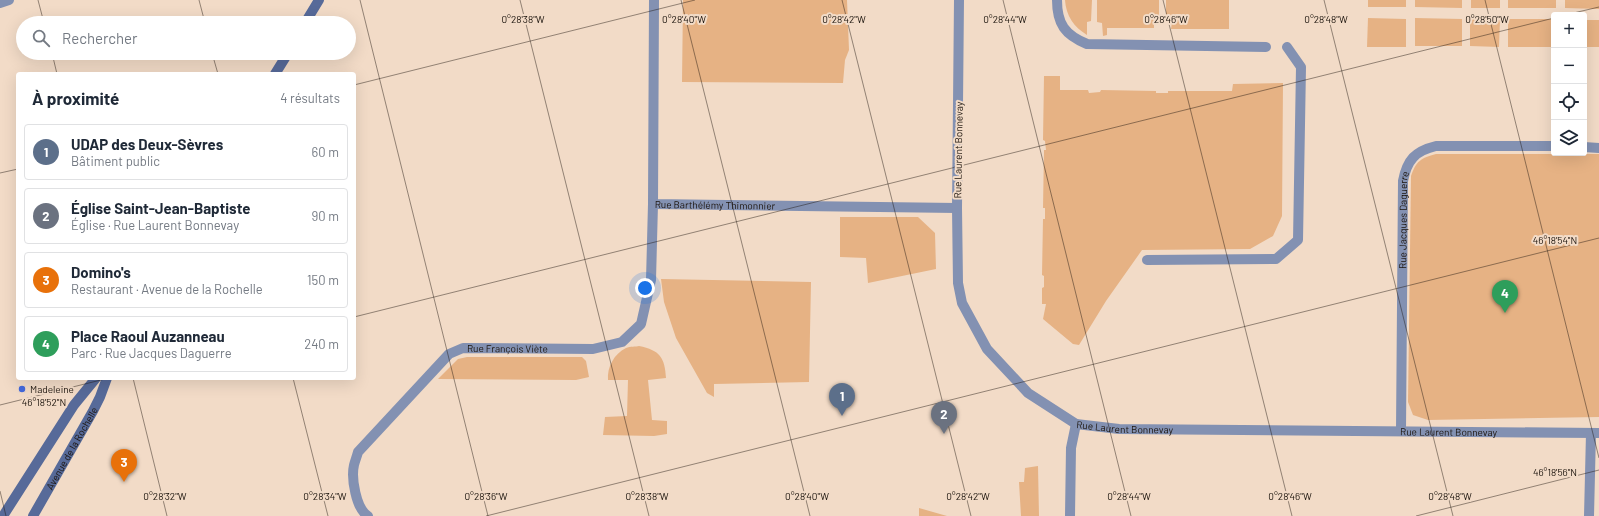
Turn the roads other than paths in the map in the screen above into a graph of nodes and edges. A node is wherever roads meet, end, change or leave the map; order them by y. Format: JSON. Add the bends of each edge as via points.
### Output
{"nodes":[{"id":1,"x":8,"y":0,"type":"edge"},
{"id":2,"x":319,"y":0,"type":"edge"},
{"id":3,"x":654,"y":0,"type":"edge"},
{"id":4,"x":959,"y":0,"type":"edge"},
{"id":5,"x":1058,"y":0,"type":"edge"},
{"id":6,"x":0,"y":3,"type":"edge"},
{"id":7,"x":309,"y":16,"type":"edge"},
{"id":8,"x":1266,"y":47,"type":"dead end"},
{"id":9,"x":1287,"y":47,"type":"dead end"},
{"id":10,"x":284,"y":60,"type":"edge"},
{"id":11,"x":276,"y":72,"type":"edge"},
{"id":12,"x":1551,"y":146,"type":"edge"},
{"id":13,"x":1587,"y":147,"type":"edge"},
{"id":14,"x":1599,"y":148,"type":"edge"},
{"id":15,"x":653,"y":204,"type":"junction"},
{"id":16,"x":957,"y":208,"type":"junction"},
{"id":17,"x":1147,"y":260,"type":"dead end"},
{"id":18,"x":94,"y":380,"type":"edge"},
{"id":19,"x":106,"y":380,"type":"edge"},
{"id":20,"x":1076,"y":424,"type":"junction"},
{"id":21,"x":1401,"y":430,"type":"junction"},
{"id":22,"x":1595,"y":433,"type":"edge"},
{"id":23,"x":3,"y":516,"type":"edge"},
{"id":24,"x":33,"y":516,"type":"edge"},
{"id":25,"x":368,"y":516,"type":"edge"},
{"id":26,"x":1070,"y":516,"type":"edge"},
{"id":27,"x":1589,"y":516,"type":"edge"}],
"edges":[{"from":1,"to":6,"type":"street"},
{"from":2,"to":7,"type":"main road"},
{"from":3,"to":15,"type":"street","name":"Rue Barthélémy Thimonnier"},
{"from":4,"to":16,"type":"street","name":"Rue Laurent Bonnevay"},
{"from":5,"to":8,"type":"street","via":[[1057,14],[1065,30],[1087,44]]},
{"from":9,"to":17,"type":"street","via":[[1301,67],[1298,240],[1276,259]]},
{"from":10,"to":11,"type":"main road"},
{"from":12,"to":21,"type":"street","name":"Rue Jacques Daguerre","via":[[1436,146],[1423,149],[1413,157],[1405,170]]},
{"from":13,"to":14,"type":"street"},
{"from":15,"to":16,"type":"street","name":"Rue Barthélémy Thimonnier"},
{"from":15,"to":25,"type":"street","name":"Rue François Viète","via":[[651,280],[641,324],[622,342],[593,349],[463,348],[449,354],[358,452],[354,466],[354,483],[363,513]]},
{"from":16,"to":20,"type":"street","name":"Rue Laurent Bonnevay","via":[[958,283],[962,303],[983,343],[1028,393]]},
{"from":18,"to":23,"type":"main road","name":"Avenue de la Rochelle","via":[[74,405]]},
{"from":19,"to":24,"type":"main road","name":"Avenue de la Rochelle","via":[[93,412]]},
{"from":20,"to":21,"type":"street","name":"Rue Laurent Bonnevay","via":[[1119,430]]},
{"from":20,"to":26,"type":"street","via":[[1071,448]]},
{"from":21,"to":22,"type":"street","name":"Rue Laurent Bonnevay"},
{"from":22,"to":27,"type":"street"}]}
